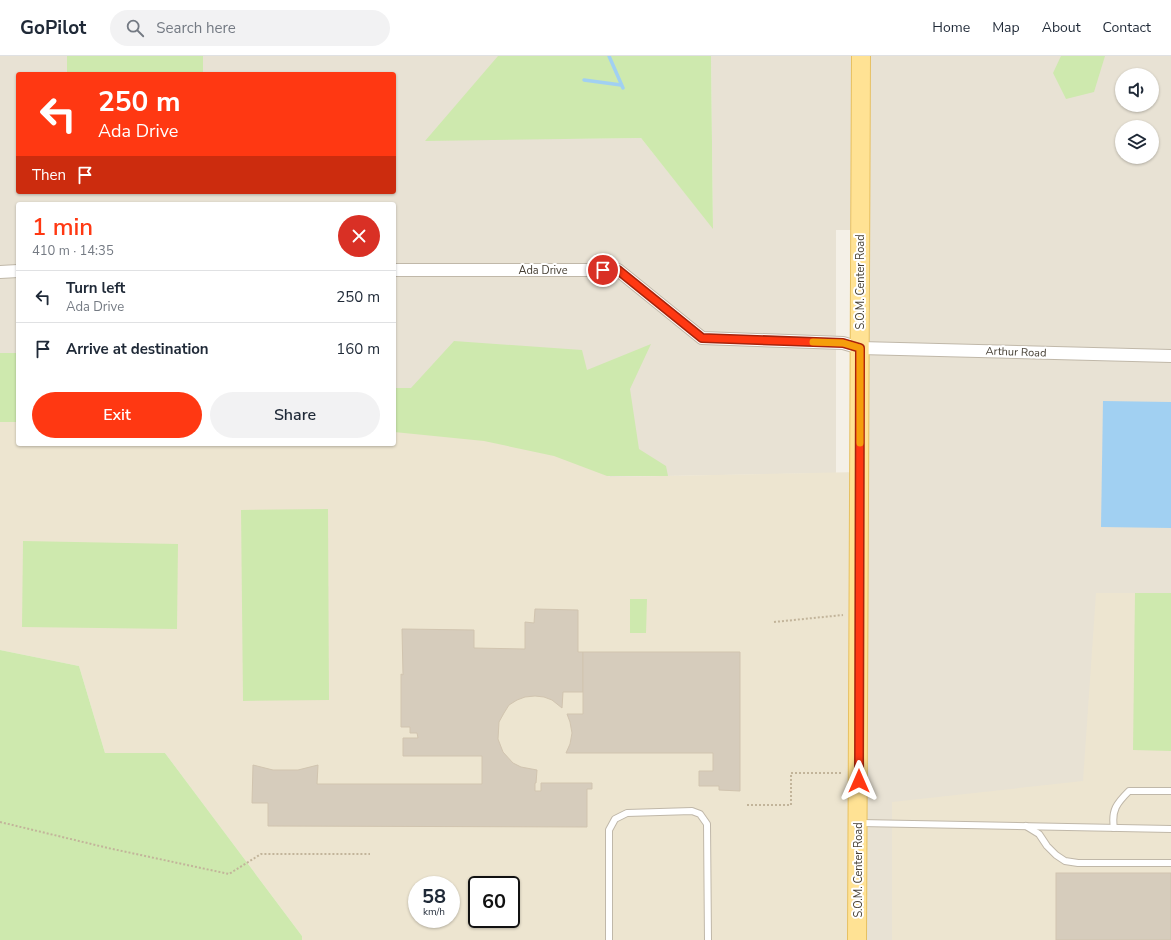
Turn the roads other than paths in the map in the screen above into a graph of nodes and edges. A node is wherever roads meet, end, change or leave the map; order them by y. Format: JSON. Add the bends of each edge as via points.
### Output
{"nodes":[{"id":1,"x":861,"y":56,"type":"edge"},
{"id":2,"x":396,"y":270,"type":"edge"},
{"id":3,"x":16,"y":271,"type":"edge"},
{"id":4,"x":0,"y":272,"type":"edge"},
{"id":5,"x":860,"y":348,"type":"junction"},
{"id":6,"x":1171,"y":356,"type":"edge"},
{"id":7,"x":1171,"y":791,"type":"edge"},
{"id":8,"x":858,"y":823,"type":"junction"},
{"id":9,"x":1024,"y":826,"type":"junction"},
{"id":10,"x":1114,"y":828,"type":"junction"},
{"id":11,"x":1171,"y":829,"type":"edge"},
{"id":12,"x":1171,"y":863,"type":"edge"},
{"id":13,"x":609,"y":940,"type":"edge"},
{"id":14,"x":708,"y":940,"type":"edge"},
{"id":15,"x":857,"y":940,"type":"edge"}],
"edges":[{"from":1,"to":5,"type":"main road","name":"S.O.M. Center Road"},
{"from":2,"to":5,"type":"street","name":"Ada Drive","via":[[618,270],[702,338],[843,343]]},
{"from":3,"to":4,"type":"street"},
{"from":5,"to":6,"type":"street","name":"Arthur Road"},
{"from":5,"to":8,"type":"main road","name":"S.O.M. Center Road"},
{"from":7,"to":10,"type":"lane","via":[[1129,791],[1118,802],[1112,817]]},
{"from":8,"to":9,"type":"lane"},
{"from":8,"to":15,"type":"main road","name":"S.O.M. Center Road"},
{"from":9,"to":10,"type":"lane"},
{"from":9,"to":12,"type":"lane","via":[[1039,834],[1056,855],[1065,861]]},
{"from":10,"to":11,"type":"lane"},
{"from":13,"to":14,"type":"lane","via":[[609,830],[615,818],[627,813],[692,811],[700,814],[707,824]]}]}
